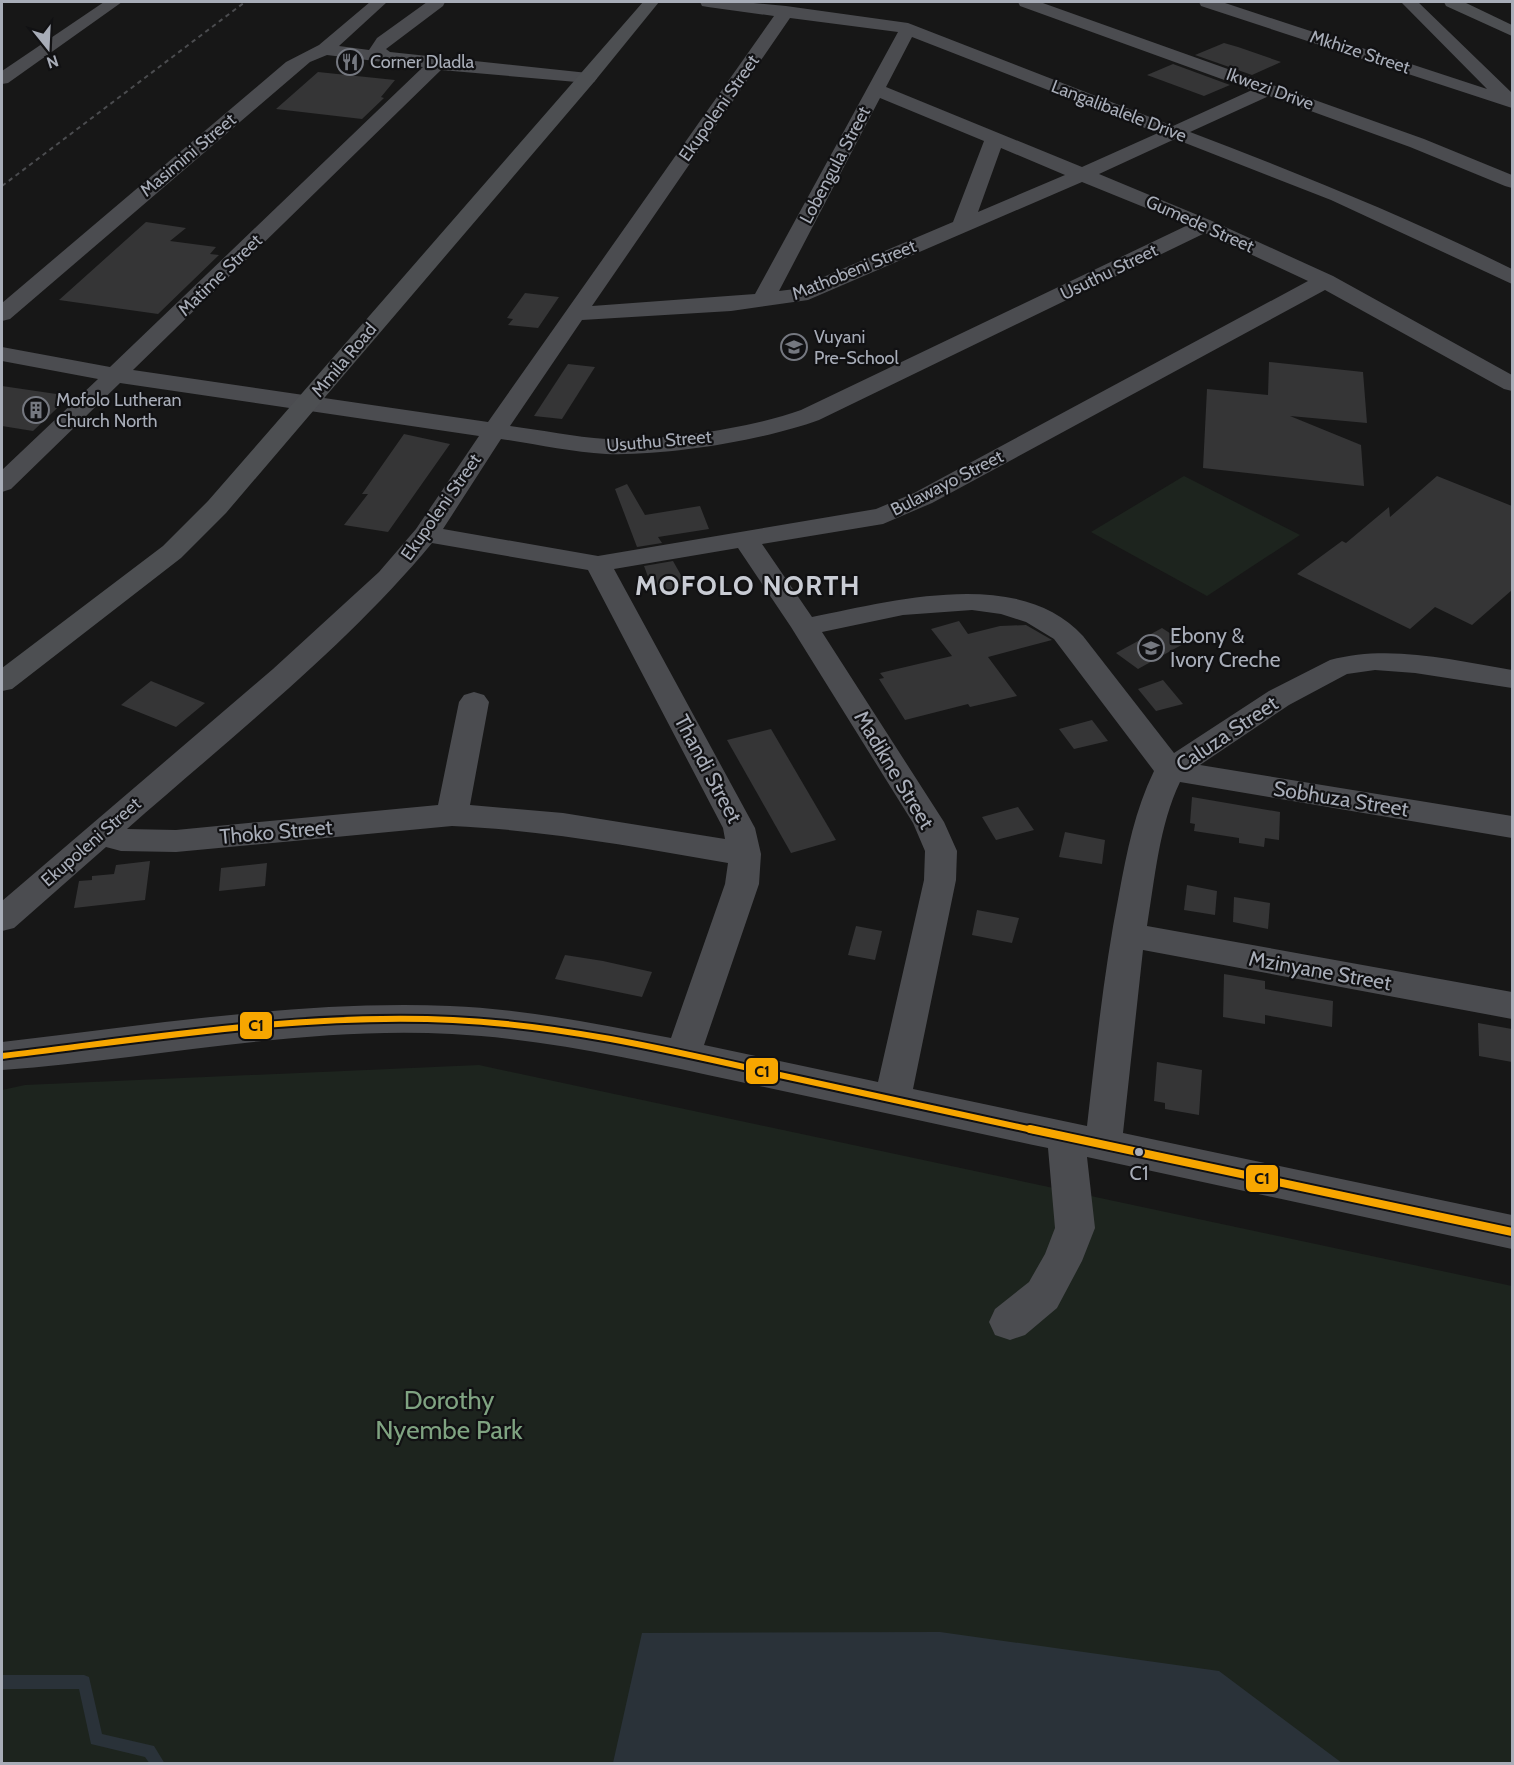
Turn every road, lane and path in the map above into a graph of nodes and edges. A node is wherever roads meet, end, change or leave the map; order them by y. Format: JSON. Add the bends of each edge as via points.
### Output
{"nodes":[{"id":1,"x":114,"y":2,"type":"edge"},
{"id":2,"x":379,"y":2,"type":"edge"},
{"id":3,"x":436,"y":2,"type":"edge"},
{"id":4,"x":635,"y":2,"type":"edge"},
{"id":5,"x":651,"y":2,"type":"edge"},
{"id":6,"x":708,"y":2,"type":"edge"},
{"id":7,"x":1207,"y":2,"type":"edge"},
{"id":8,"x":1409,"y":2,"type":"edge"},
{"id":9,"x":1452,"y":2,"type":"edge"},
{"id":10,"x":1482,"y":2,"type":"edge"},
{"id":11,"x":1041,"y":3,"type":"edge"},
{"id":12,"x":786,"y":11,"type":"junction"},
{"id":13,"x":1512,"y":16,"type":"edge"},
{"id":14,"x":908,"y":29,"type":"junction"},
{"id":15,"x":1512,"y":31,"type":"edge"},
{"id":16,"x":325,"y":49,"type":"junction"},
{"id":17,"x":385,"y":58,"type":"junction"},
{"id":18,"x":437,"y":64,"type":"junction"},
{"id":19,"x":581,"y":78,"type":"junction"},
{"id":20,"x":2,"y":79,"type":"edge"},
{"id":21,"x":1269,"y":89,"type":"junction"},
{"id":22,"x":876,"y":90,"type":"junction"},
{"id":23,"x":1512,"y":102,"type":"edge"},
{"id":24,"x":1176,"y":132,"type":"junction"},
{"id":25,"x":995,"y":138,"type":"junction"},
{"id":26,"x":1083,"y":174,"type":"junction"},
{"id":27,"x":1512,"y":182,"type":"edge"},
{"id":28,"x":1205,"y":225,"type":"junction"},
{"id":29,"x":962,"y":226,"type":"junction"},
{"id":30,"x":1512,"y":277,"type":"edge"},
{"id":31,"x":1324,"y":281,"type":"junction"},
{"id":32,"x":763,"y":300,"type":"junction"},
{"id":33,"x":2,"y":314,"type":"edge"},
{"id":34,"x":575,"y":314,"type":"junction"},
{"id":35,"x":2,"y":354,"type":"edge"},
{"id":36,"x":116,"y":375,"type":"junction"},
{"id":37,"x":1512,"y":384,"type":"edge"},
{"id":38,"x":299,"y":403,"type":"junction"},
{"id":39,"x":494,"y":431,"type":"junction"},
{"id":40,"x":2,"y":484,"type":"edge"},
{"id":41,"x":426,"y":534,"type":"junction"},
{"id":42,"x":745,"y":539,"type":"junction"},
{"id":43,"x":598,"y":564,"type":"junction"},
{"id":44,"x":805,"y":627,"type":"junction"},
{"id":45,"x":47,"y":641,"type":"junction"},
{"id":46,"x":2,"y":667,"type":"edge"},
{"id":47,"x":1512,"y":679,"type":"edge"},
{"id":48,"x":2,"y":682,"type":"edge"},
{"id":49,"x":474,"y":702,"type":"dead end"},
{"id":50,"x":1170,"y":770,"type":"junction"},
{"id":51,"x":452,"y":815,"type":"junction"},
{"id":52,"x":1512,"y":827,"type":"edge"},
{"id":53,"x":100,"y":834,"type":"junction"},
{"id":54,"x":745,"y":854,"type":"junction"},
{"id":55,"x":2,"y":919,"type":"edge"},
{"id":56,"x":1128,"y":935,"type":"junction"},
{"id":57,"x":1512,"y":1006,"type":"edge"},
{"id":58,"x":683,"y":1055,"type":"junction"},
{"id":59,"x":2,"y":1056,"type":"edge"},
{"id":60,"x":892,"y":1100,"type":"junction"},
{"id":61,"x":1084,"y":1142,"type":"junction"},
{"id":62,"x":1512,"y":1232,"type":"edge"},
{"id":63,"x":1010,"y":1322,"type":"dead end"}],
"edges":[{"from":1,"to":20,"type":"street"},
{"from":2,"to":16,"type":"street","name":"Masimini Street"},
{"from":3,"to":17,"type":"street","via":[[382,42],[377,49]]},
{"from":4,"to":19,"type":"main road","name":"Mmila Road"},
{"from":5,"to":19,"type":"main road","name":"Mmila Road"},
{"from":6,"to":12,"type":"street","name":"Langalibalele Drive"},
{"from":7,"to":23,"type":"street","name":"Mkhize Street"},
{"from":8,"to":23,"type":"street"},
{"from":9,"to":15,"type":"main road"},
{"from":10,"to":13,"type":"main road"},
{"from":11,"to":21,"type":"street","name":"Ikwezi Drive"},
{"from":12,"to":14,"type":"street","name":"Langalibalele Drive"},
{"from":12,"to":34,"type":"street","name":"Ekupoleni Street"},
{"from":14,"to":22,"type":"street","name":"Lobengula Street"},
{"from":14,"to":24,"type":"street","name":"Langalibalele Drive"},
{"from":16,"to":17,"type":"street"},
{"from":16,"to":33,"type":"street","name":"Masimini Street","via":[[292,66]]},
{"from":17,"to":18,"type":"street"},
{"from":18,"to":19,"type":"street"},
{"from":18,"to":36,"type":"street","name":"Matime Street"},
{"from":19,"to":38,"type":"main road","name":"Mmila Road"},
{"from":21,"to":24,"type":"street","name":"Mathobeni Street"},
{"from":21,"to":27,"type":"street","name":"Ikwezi Drive","via":[[1417,142]]},
{"from":22,"to":25,"type":"street","name":"Gumede Street"},
{"from":22,"to":32,"type":"street","name":"Lobengula Street"},
{"from":24,"to":26,"type":"street","name":"Mathobeni Street"},
{"from":24,"to":30,"type":"street","name":"Langalibalele Drive","via":[[1348,200]]},
{"from":25,"to":26,"type":"street","name":"Gumede Street"},
{"from":25,"to":29,"type":"street"},
{"from":26,"to":28,"type":"street","name":"Gumede Street"},
{"from":26,"to":29,"type":"street","name":"Mathobeni Street"},
{"from":28,"to":31,"type":"street","name":"Gumede Street"},
{"from":28,"to":39,"type":"street","name":"Usuthu Street","via":[[790,423],[634,446],[591,445]]},
{"from":29,"to":32,"type":"street","name":"Mathobeni Street","via":[[811,291]]},
{"from":31,"to":37,"type":"street","name":"Gumede Street"},
{"from":31,"to":42,"type":"street","name":"Bulawayo Street","via":[[902,509],[867,519]]},
{"from":32,"to":34,"type":"street","name":"Mathobeni Street"},
{"from":34,"to":39,"type":"street","name":"Ekupoleni Street"},
{"from":35,"to":36,"type":"street","name":"Usuthu Street"},
{"from":36,"to":38,"type":"street","name":"Usuthu Street"},
{"from":36,"to":40,"type":"street","name":"Matime Street"},
{"from":38,"to":39,"type":"street","name":"Usuthu Street"},
{"from":38,"to":45,"type":"main road","name":"Mmila Road","via":[[172,537]]},
{"from":39,"to":41,"type":"street","name":"Ekupoleni Street"},
{"from":41,"to":43,"type":"street","name":"Bulawayo Street"},
{"from":41,"to":53,"type":"street","name":"Ekupoleni Street","via":[[357,609]]},
{"from":42,"to":43,"type":"street","name":"Bulawayo Street"},
{"from":42,"to":44,"type":"street","name":"Madikne Street"},
{"from":43,"to":54,"type":"street","name":"Thandi Street","via":[[740,828]]},
{"from":44,"to":50,"type":"street","via":[[935,603],[968,601],[1019,609],[1043,618],[1066,635]]},
{"from":44,"to":60,"type":"street","name":"Madikne Street","via":[[928,822],[941,850],[940,880]]},
{"from":45,"to":46,"type":"main road","name":"Mmila Road"},
{"from":45,"to":48,"type":"main road","name":"Mmila Road"},
{"from":47,"to":50,"type":"street","name":"Caluza Street","via":[[1405,663],[1375,661],[1340,666],[1279,698]]},
{"from":49,"to":51,"type":"street"},
{"from":50,"to":52,"type":"street","name":"Sobhuza Street"},
{"from":50,"to":56,"type":"street","name":"Caluza Street","via":[[1157,797],[1148,831]]},
{"from":51,"to":53,"type":"street","name":"Thoko Street","via":[[176,841],[121,840]]},
{"from":51,"to":54,"type":"street","name":"Thoko Street","via":[[541,820]]},
{"from":53,"to":55,"type":"street","name":"Ekupoleni Street"},
{"from":54,"to":58,"type":"street","name":"Thandi Street","via":[[742,884]]},
{"from":56,"to":57,"type":"street","name":"Mzinyane Street"},
{"from":56,"to":61,"type":"street","name":"Caluza Street"},
{"from":58,"to":59,"type":"street","via":[[559,1031],[418,1019],[255,1028]]},
{"from":58,"to":60,"type":"street"},
{"from":60,"to":61,"type":"street"},
{"from":61,"to":62,"type":"street"},
{"from":61,"to":63,"type":"street","name":"Caluza Street","via":[[1075,1228],[1062,1262],[1043,1295]]}]}
